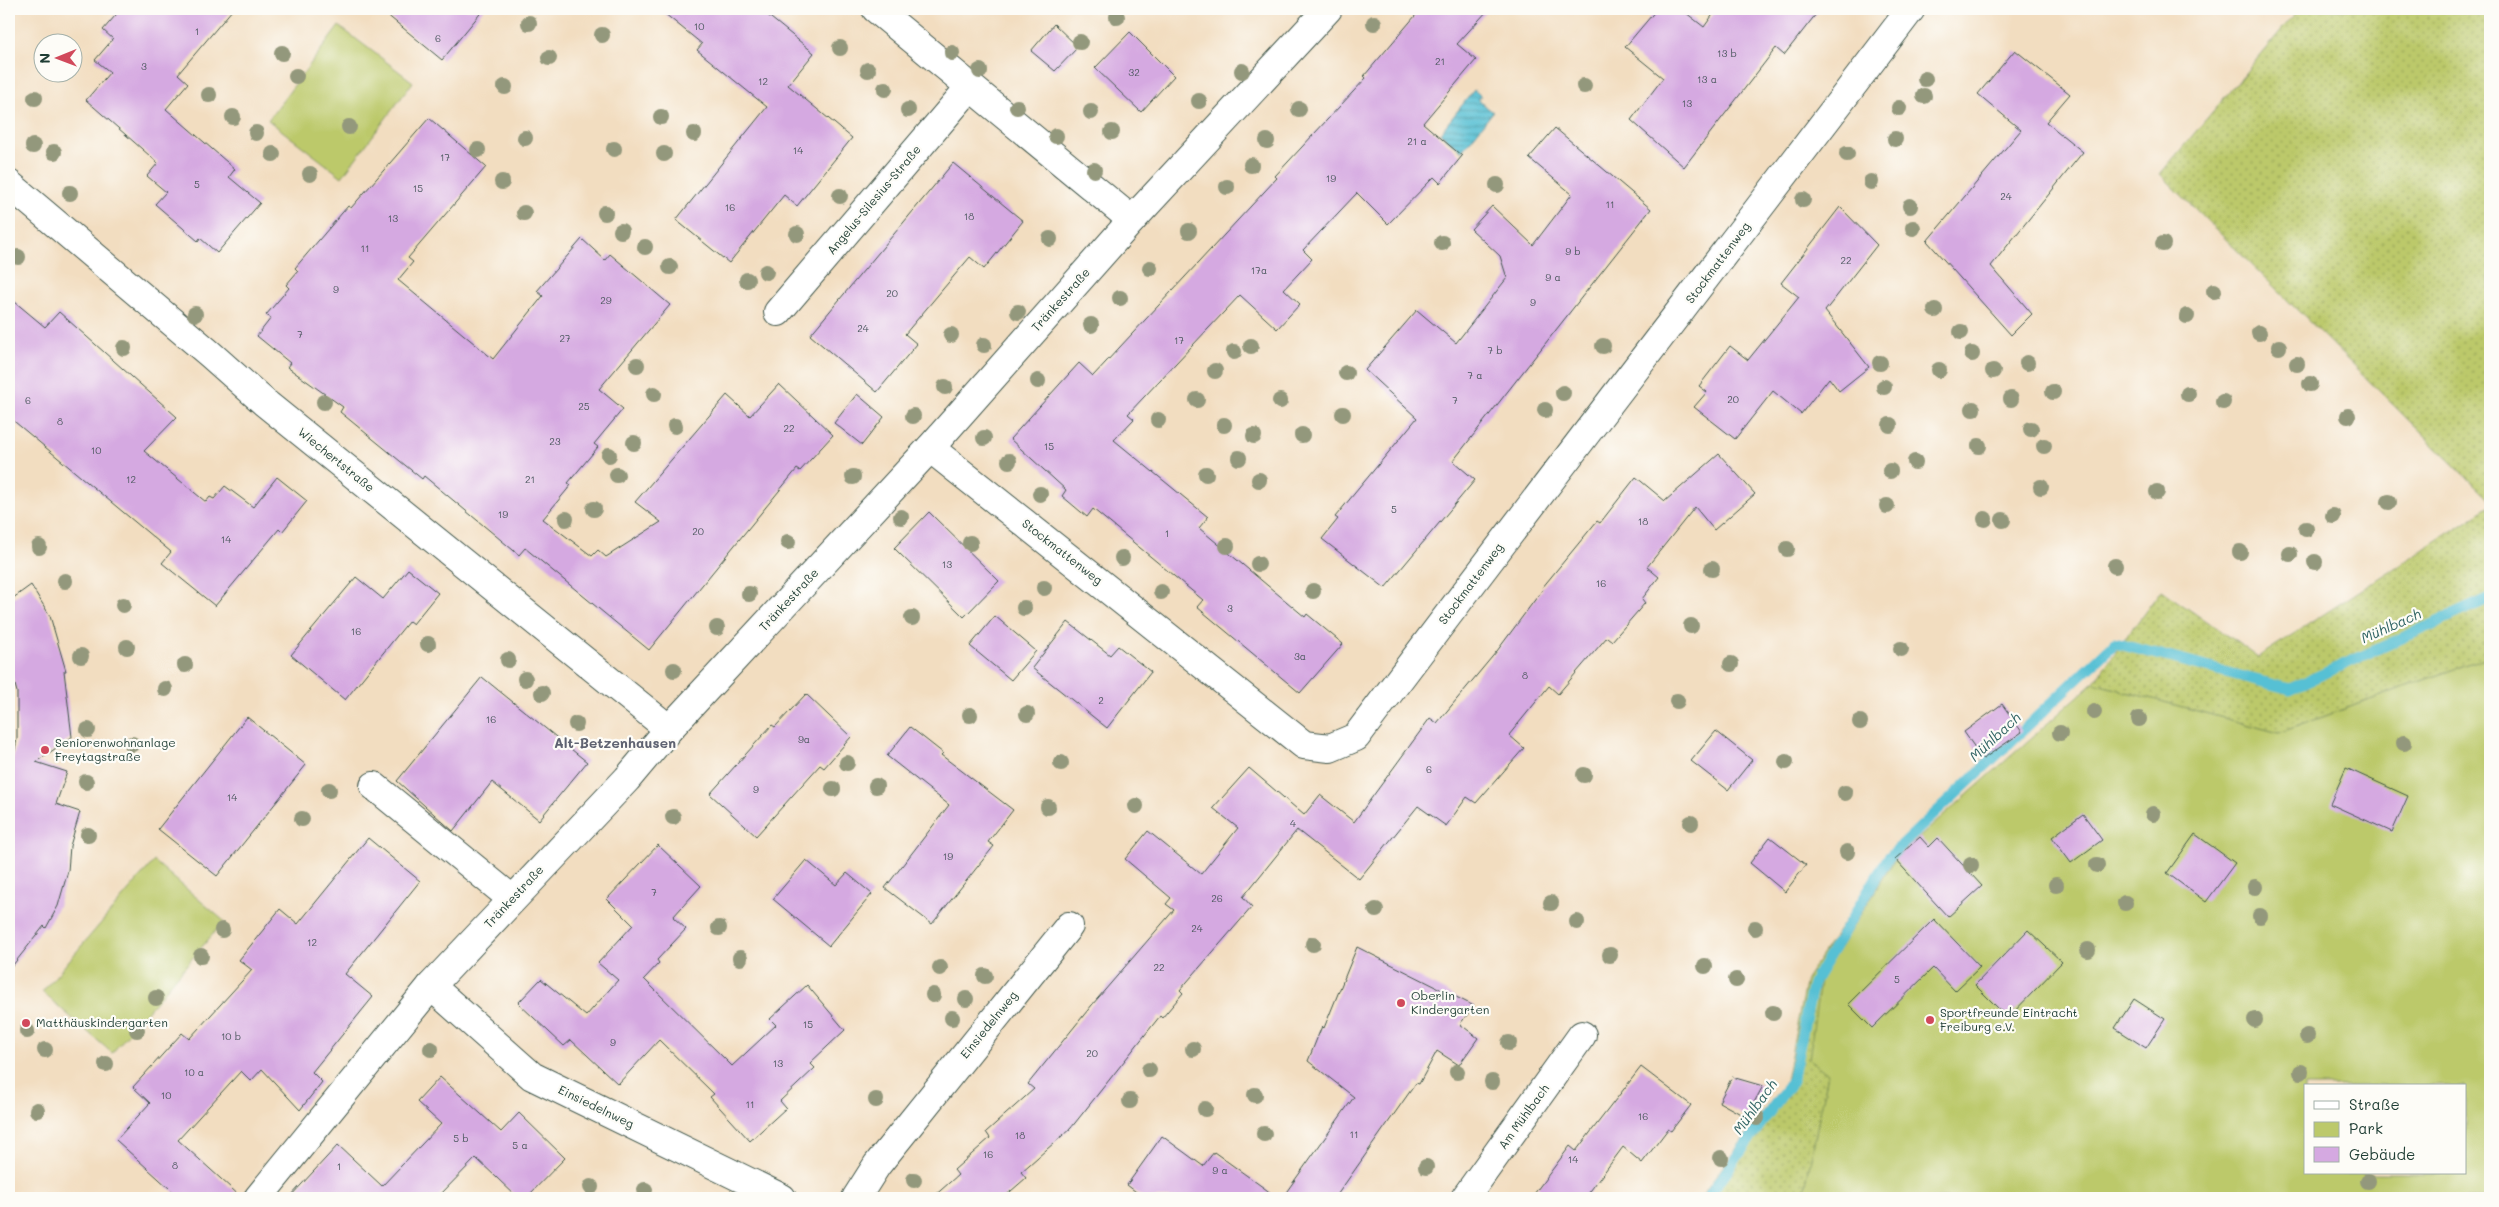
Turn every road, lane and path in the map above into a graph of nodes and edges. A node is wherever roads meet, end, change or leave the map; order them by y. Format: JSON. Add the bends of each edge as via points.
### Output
{"nodes":[{"id":1,"x":876,"y":9,"type":"edge"},
{"id":2,"x":1328,"y":9,"type":"edge"},
{"id":3,"x":1911,"y":9,"type":"edge"},
{"id":4,"x":970,"y":87,"type":"junction"},
{"id":5,"x":9,"y":184,"type":"edge"},
{"id":6,"x":1132,"y":220,"type":"junction"},
{"id":7,"x":778,"y":312,"type":"dead end"},
{"id":8,"x":930,"y":448,"type":"junction"},
{"id":9,"x":669,"y":729,"type":"junction"},
{"id":10,"x":374,"y":786,"type":"dead end"},
{"id":11,"x":512,"y":899,"type":"junction"},
{"id":12,"x":1069,"y":926,"type":"dead end"},
{"id":13,"x":430,"y":986,"type":"junction"},
{"id":14,"x":1582,"y":1035,"type":"dead end"},
{"id":15,"x":258,"y":1198,"type":"edge"},
{"id":16,"x":782,"y":1198,"type":"edge"},
{"id":17,"x":856,"y":1198,"type":"edge"},
{"id":18,"x":1465,"y":1198,"type":"edge"}],
"edges":[{"from":1,"to":4,"type":"street"},
{"from":2,"to":6,"type":"street","name":"Tränkestraße"},
{"from":3,"to":8,"type":"street","name":"Stockmattenweg","via":[[1550,478],[1356,737],[1330,748],[1304,745]]},
{"from":4,"to":6,"type":"street"},
{"from":4,"to":7,"type":"street","name":"Angelus-Silesius-Straße"},
{"from":5,"to":9,"type":"street","name":"Wiechertstraße","via":[[264,402]]},
{"from":6,"to":8,"type":"street","name":"Tränkestraße"},
{"from":8,"to":9,"type":"street","name":"Tränkestraße"},
{"from":9,"to":11,"type":"street","name":"Tränkestraße","via":[[627,779]]},
{"from":10,"to":11,"type":"street"},
{"from":11,"to":13,"type":"street","name":"Tränkestraße"},
{"from":12,"to":17,"type":"street","name":"Einsiedelnweg","via":[[877,1165]]},
{"from":13,"to":15,"type":"street","name":"Tränkestraße"},
{"from":13,"to":16,"type":"street","name":"Einsiedelnweg","via":[[532,1076]]},
{"from":14,"to":18,"type":"street","name":"Am Mühlbach"}]}
